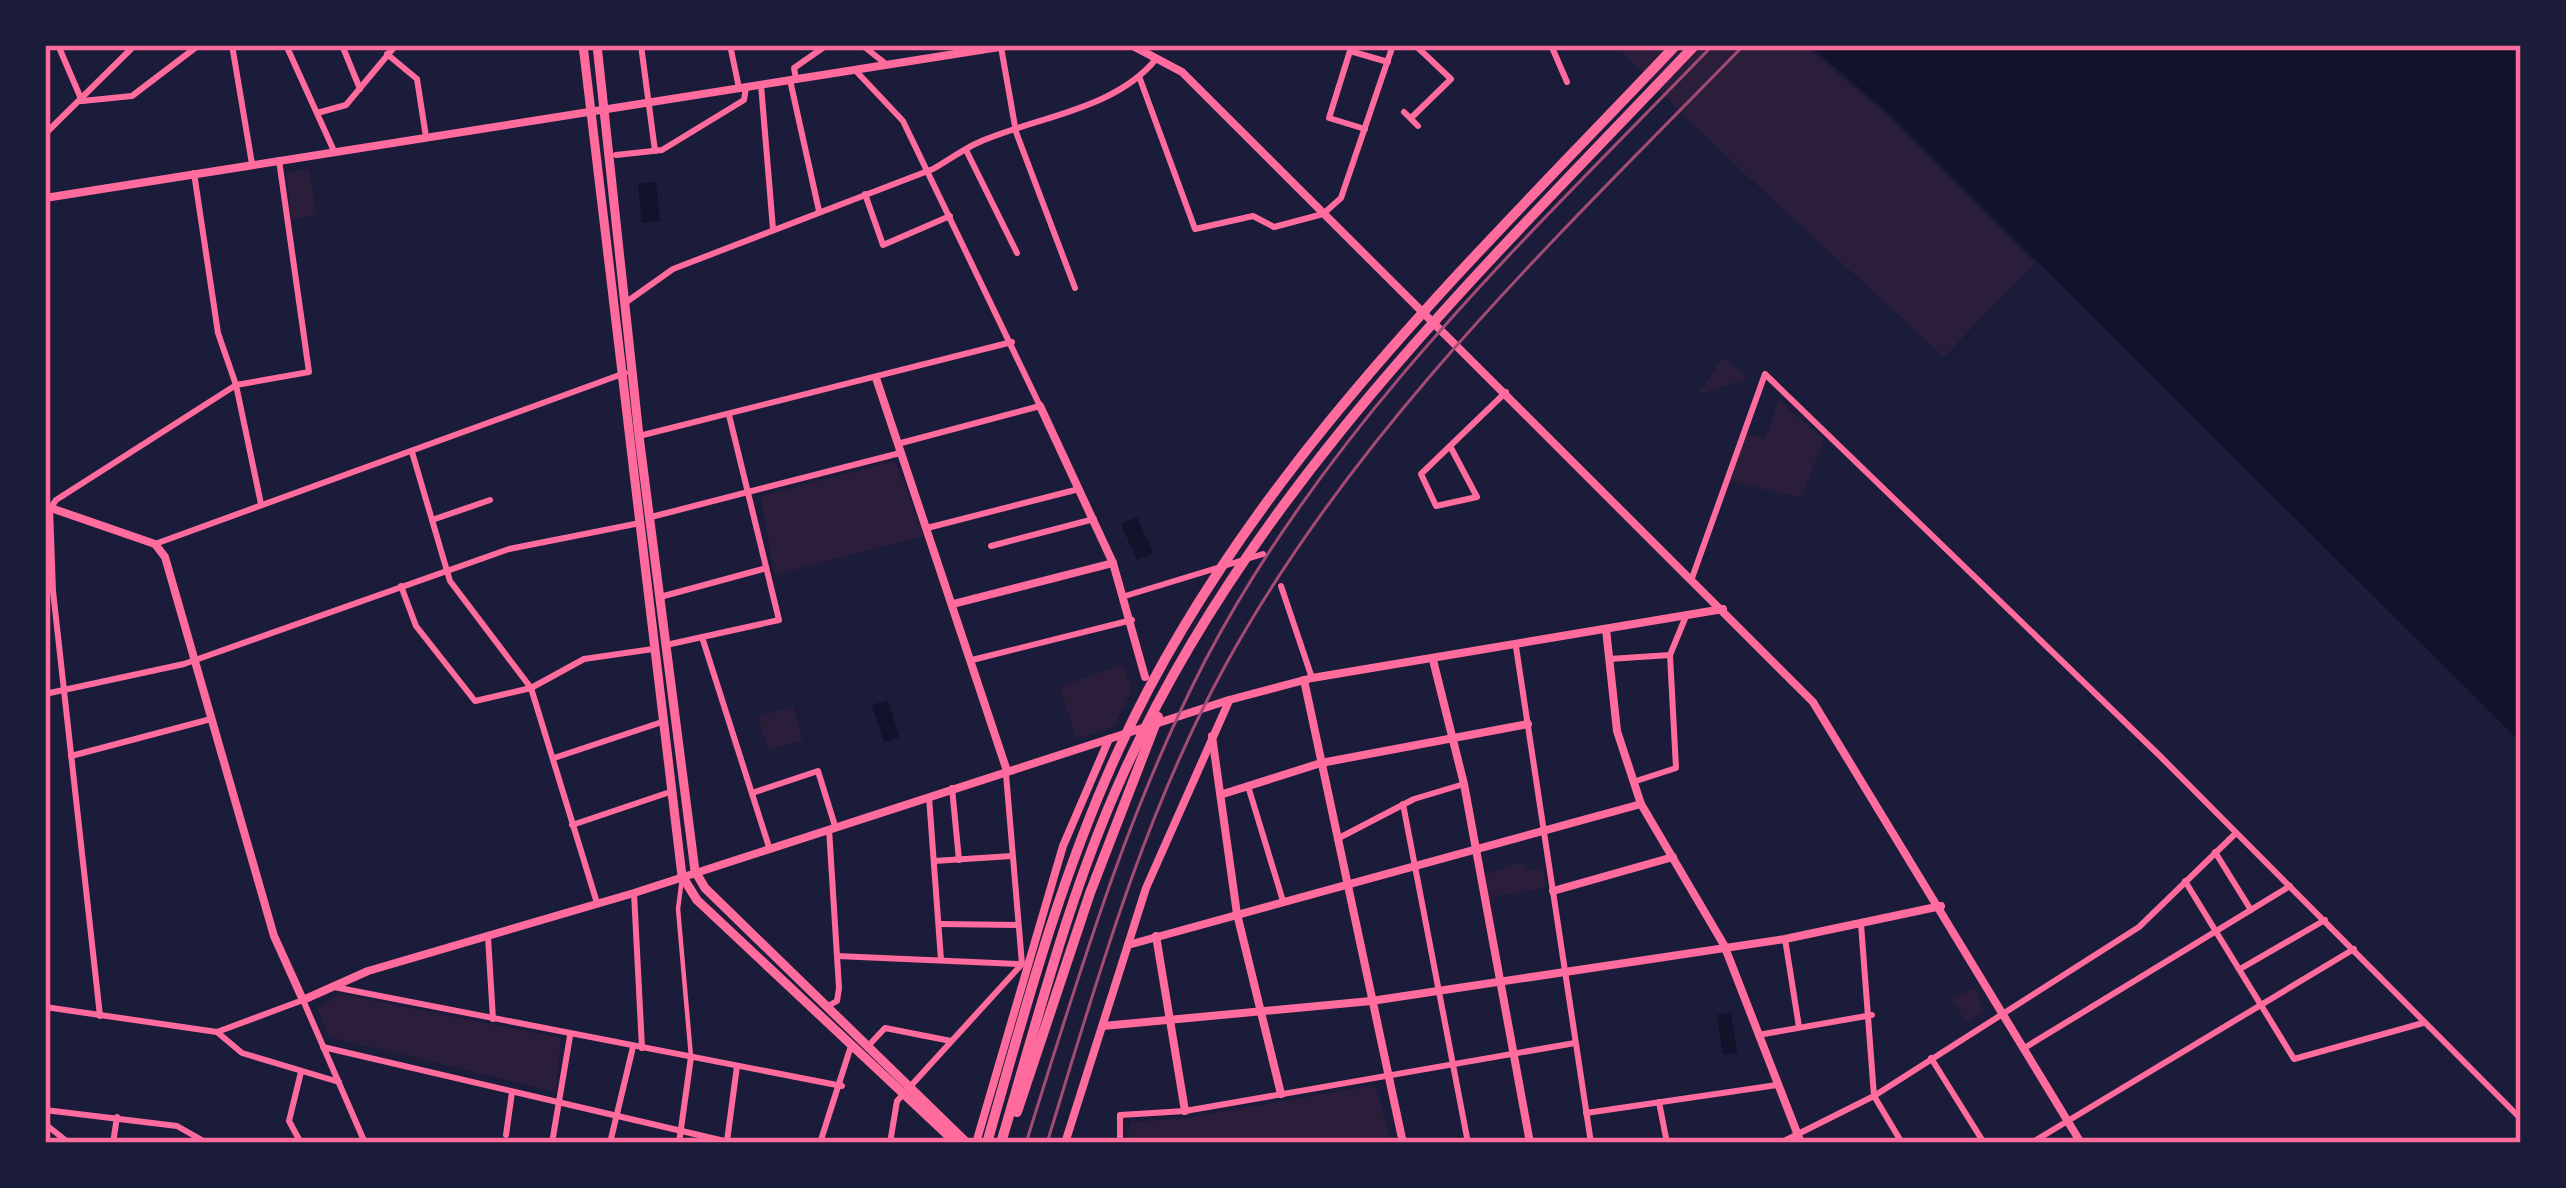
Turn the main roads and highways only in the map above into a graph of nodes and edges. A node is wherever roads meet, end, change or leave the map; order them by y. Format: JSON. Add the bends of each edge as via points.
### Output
{"nodes":[{"id":1,"x":584,"y":45,"type":"edge"},
{"id":2,"x":597,"y":45,"type":"edge"},
{"id":3,"x":1676,"y":45,"type":"edge"},
{"id":4,"x":1695,"y":45,"type":"edge"},
{"id":5,"x":1177,"y":674,"type":"junction"},
{"id":6,"x":1040,"y":1050,"type":"junction"},
{"id":7,"x":907,"y":1090,"type":"junction"},
{"id":8,"x":989,"y":1092,"type":"road end"},
{"id":9,"x":956,"y":1143,"type":"edge"},
{"id":10,"x":972,"y":1143,"type":"edge"},
{"id":11,"x":987,"y":1143,"type":"edge"},
{"id":12,"x":1003,"y":1143,"type":"edge"}],
"edges":[{"from":1,"to":7,"type":"main road","via":[[682,876],[851,1046]]},
{"from":2,"to":7,"type":"main road","via":[[695,871]]},
{"from":3,"to":11,"type":"highway","via":[[1356,389],[1200,605],[1090,815]]},
{"from":4,"to":5,"type":"highway","via":[[1365,399],[1282,507]]},
{"from":5,"to":6,"type":"highway","via":[[1113,829]]},
{"from":5,"to":12,"type":"highway","via":[[1102,823]]},
{"from":6,"to":8,"type":"highway","via":[[1013,1086]]},
{"from":6,"to":12,"type":"highway"},
{"from":7,"to":9,"type":"main road"},
{"from":7,"to":10,"type":"main road"}]}
